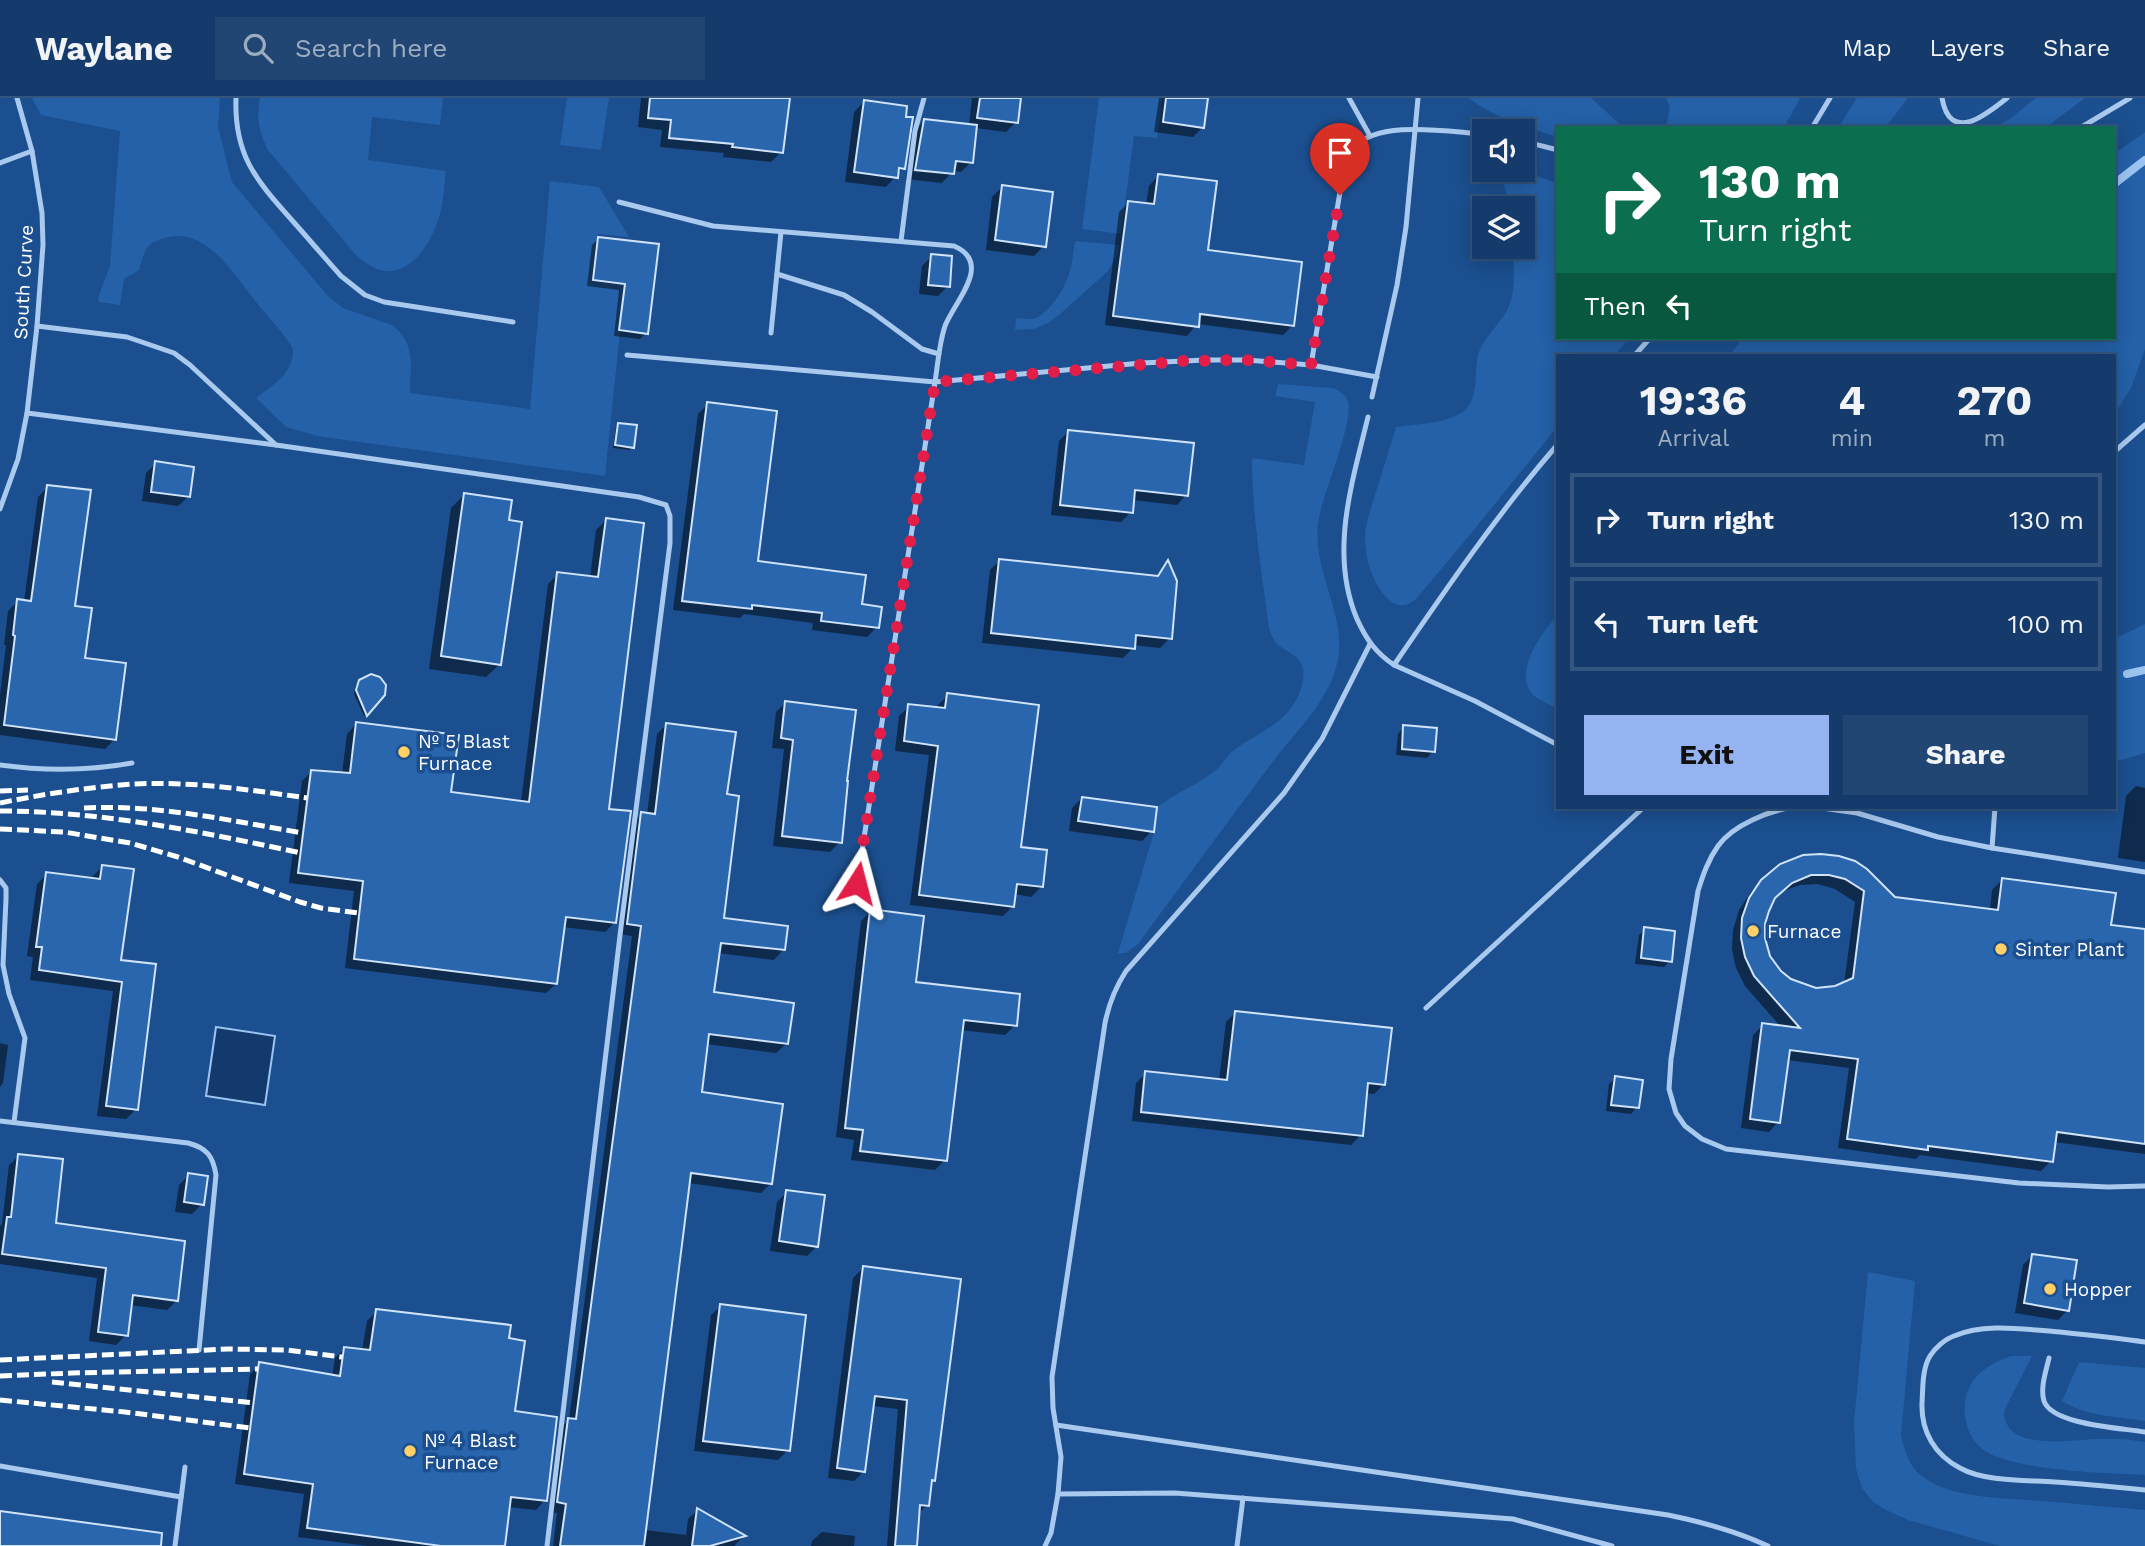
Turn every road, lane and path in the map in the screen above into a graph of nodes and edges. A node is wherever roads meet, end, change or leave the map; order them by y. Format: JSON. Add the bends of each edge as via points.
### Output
{"nodes":[{"id":1,"x":17,"y":98,"type":"edge"},
{"id":2,"x":236,"y":98,"type":"edge"},
{"id":3,"x":924,"y":98,"type":"edge"},
{"id":4,"x":1349,"y":98,"type":"edge"},
{"id":5,"x":1418,"y":98,"type":"edge"},
{"id":6,"x":1830,"y":98,"type":"edge"},
{"id":7,"x":1942,"y":98,"type":"edge"},
{"id":8,"x":2007,"y":98,"type":"edge"},
{"id":9,"x":2130,"y":98,"type":"edge"},
{"id":10,"x":1813,"y":126,"type":"edge"},
{"id":11,"x":2083,"y":126,"type":"edge"},
{"id":12,"x":1414,"y":130,"type":"junction"},
{"id":13,"x":1472,"y":133,"type":"edge"},
{"id":14,"x":1370,"y":136,"type":"junction"},
{"id":15,"x":1535,"y":144,"type":"edge"},
{"id":16,"x":1556,"y":150,"type":"edge"},
{"id":17,"x":32,"y":151,"type":"junction"},
{"id":18,"x":0,"y":163,"type":"edge"},
{"id":19,"x":619,"y":202,"type":"dead end"},
{"id":20,"x":781,"y":232,"type":"junction"},
{"id":21,"x":901,"y":241,"type":"junction"},
{"id":22,"x":777,"y":274,"type":"junction"},
{"id":23,"x":513,"y":322,"type":"dead end"},
{"id":24,"x":37,"y":326,"type":"junction"},
{"id":25,"x":771,"y":333,"type":"dead end"},
{"id":26,"x":1648,"y":340,"type":"edge"},
{"id":27,"x":939,"y":354,"type":"junction"},
{"id":28,"x":1636,"y":354,"type":"edge"},
{"id":29,"x":627,"y":355,"type":"dead end"},
{"id":30,"x":1311,"y":365,"type":"junction"},
{"id":31,"x":1377,"y":377,"type":"junction"},
{"id":32,"x":935,"y":382,"type":"junction"},
{"id":33,"x":1372,"y":397,"type":"dead end"},
{"id":34,"x":27,"y":413,"type":"junction"},
{"id":35,"x":1368,"y":417,"type":"dead end"},
{"id":36,"x":2145,"y":425,"type":"edge"},
{"id":37,"x":276,"y":446,"type":"junction"},
{"id":38,"x":1556,"y":446,"type":"edge"},
{"id":39,"x":2116,"y":450,"type":"edge"},
{"id":40,"x":0,"y":509,"type":"edge"},
{"id":41,"x":1370,"y":644,"type":"junction"},
{"id":42,"x":1394,"y":664,"type":"junction"},
{"id":43,"x":1556,"y":744,"type":"edge"},
{"id":44,"x":132,"y":763,"type":"dead end"},
{"id":45,"x":0,"y":765,"type":"edge"},
{"id":46,"x":1642,"y":809,"type":"edge"},
{"id":47,"x":1780,"y":809,"type":"edge"},
{"id":48,"x":1829,"y":809,"type":"edge"},
{"id":49,"x":1995,"y":809,"type":"edge"},
{"id":50,"x":1992,"y":848,"type":"junction"},
{"id":51,"x":2145,"y":872,"type":"edge"},
{"id":52,"x":0,"y":880,"type":"edge"},
{"id":53,"x":857,"y":883,"type":"dead end"},
{"id":54,"x":1426,"y":1008,"type":"dead end"},
{"id":55,"x":0,"y":1121,"type":"edge"},
{"id":56,"x":14,"y":1122,"type":"junction"},
{"id":57,"x":2145,"y":1186,"type":"edge"},
{"id":58,"x":2145,"y":1342,"type":"edge"},
{"id":59,"x":199,"y":1350,"type":"dead end"},
{"id":60,"x":2049,"y":1358,"type":"dead end"},
{"id":61,"x":1056,"y":1425,"type":"junction"},
{"id":62,"x":2145,"y":1432,"type":"edge"},
{"id":63,"x":0,"y":1466,"type":"edge"},
{"id":64,"x":185,"y":1468,"type":"dead end"},
{"id":65,"x":2145,"y":1490,"type":"edge"},
{"id":66,"x":1058,"y":1494,"type":"junction"},
{"id":67,"x":181,"y":1497,"type":"junction"},
{"id":68,"x":1243,"y":1497,"type":"junction"},
{"id":69,"x":175,"y":1546,"type":"edge"},
{"id":70,"x":547,"y":1546,"type":"edge"},
{"id":71,"x":1045,"y":1546,"type":"edge"},
{"id":72,"x":1237,"y":1546,"type":"edge"},
{"id":73,"x":1612,"y":1546,"type":"edge"},
{"id":74,"x":1768,"y":1546,"type":"edge"}],
"edges":[{"from":1,"to":17,"type":"lane","name":"South Curve"},
{"from":2,"to":23,"type":"lane","via":[[239,137],[259,183],[356,289],[384,302]]},
{"from":3,"to":21,"type":"lane","via":[[915,131]]},
{"from":4,"to":14,"type":"lane"},
{"from":5,"to":12,"type":"lane"},
{"from":6,"to":10,"type":"lane"},
{"from":7,"to":8,"type":"lane","via":[[1949,117],[1970,123]]},
{"from":9,"to":11,"type":"lane"},
{"from":12,"to":13,"type":"lane"},
{"from":12,"to":14,"type":"lane"},
{"from":12,"to":31,"type":"lane","via":[[1406,227]]},
{"from":14,"to":30,"type":"lane","via":[[1354,148],[1344,168]]},
{"from":15,"to":16,"type":"lane"},
{"from":17,"to":18,"type":"lane"},
{"from":17,"to":24,"type":"lane","name":"South Curve","via":[[43,245]]},
{"from":19,"to":20,"type":"lane","via":[[713,226]]},
{"from":20,"to":21,"type":"lane"},
{"from":20,"to":22,"type":"lane"},
{"from":21,"to":27,"type":"lane","via":[[954,246],[963,250],[971,263],[971,277],[949,316]]},
{"from":22,"to":25,"type":"lane"},
{"from":22,"to":27,"type":"lane","via":[[844,295],[922,349]]},
{"from":24,"to":34,"type":"lane","name":"South Curve"},
{"from":24,"to":37,"type":"lane","via":[[127,337],[174,353]]},
{"from":26,"to":28,"type":"lane"},
{"from":27,"to":32,"type":"lane"},
{"from":29,"to":32,"type":"lane"},
{"from":30,"to":31,"type":"lane"},
{"from":30,"to":32,"type":"lane","via":[[1180,361]]},
{"from":31,"to":33,"type":"lane"},
{"from":32,"to":53,"type":"lane"},
{"from":34,"to":37,"type":"lane"},
{"from":34,"to":40,"type":"lane","name":"South Curve","via":[[18,459]]},
{"from":35,"to":41,"type":"lane","via":[[1347,509],[1343,570],[1351,604]]},
{"from":36,"to":39,"type":"lane"},
{"from":37,"to":70,"type":"lane","via":[[639,497],[666,505],[670,516]]},
{"from":38,"to":42,"type":"lane"},
{"from":41,"to":42,"type":"lane"},
{"from":41,"to":61,"type":"lane","via":[[1307,763],[1126,971],[1109,1003],[1056,1339],[1052,1377]]},
{"from":42,"to":43,"type":"lane"},
{"from":44,"to":45,"type":"lane","via":[[59,770]]},
{"from":46,"to":54,"type":"lane"},
{"from":47,"to":57,"type":"lane","via":[[1759,817],[1719,844],[1698,891],[1669,1088],[1685,1126],[1726,1149],[2030,1184]]},
{"from":48,"to":50,"type":"lane"},
{"from":49,"to":50,"type":"lane"},
{"from":50,"to":51,"type":"lane"},
{"from":52,"to":56,"type":"lane","via":[[6,888],[3,965],[25,1038]]},
{"from":55,"to":56,"type":"lane"},
{"from":56,"to":59,"type":"lane","via":[[188,1143],[213,1158],[216,1175]]},
{"from":58,"to":65,"type":"lane","via":[[2018,1329],[1952,1336],[1929,1357],[1922,1409],[1933,1446],[1961,1469],[2009,1479]]},
{"from":60,"to":62,"type":"lane","via":[[2043,1391],[2049,1410],[2071,1420]]},
{"from":61,"to":66,"type":"lane","via":[[1061,1457]]},
{"from":61,"to":74,"type":"lane","via":[[1668,1515]]},
{"from":63,"to":67,"type":"lane"},
{"from":64,"to":67,"type":"lane"},
{"from":66,"to":68,"type":"lane"},
{"from":66,"to":71,"type":"lane"},
{"from":67,"to":69,"type":"lane"},
{"from":68,"to":72,"type":"lane"},
{"from":68,"to":73,"type":"lane","via":[[1513,1519]]}]}
